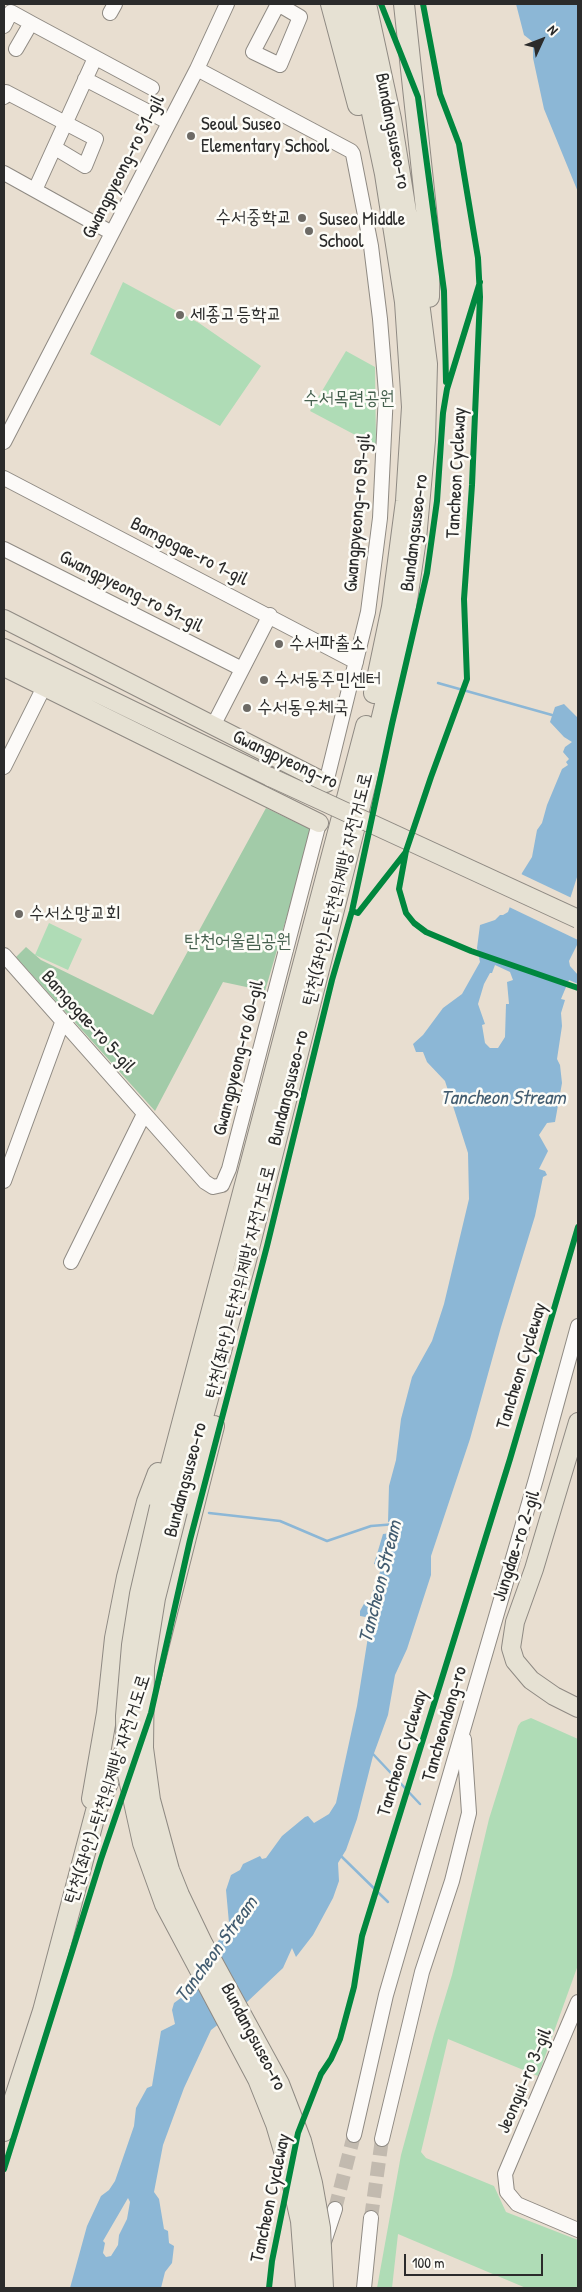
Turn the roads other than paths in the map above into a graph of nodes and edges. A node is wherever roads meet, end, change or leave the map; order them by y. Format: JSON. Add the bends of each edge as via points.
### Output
{"nodes":[{"id":1,"x":331,"y":4,"type":"edge"},
{"id":2,"x":349,"y":4,"type":"edge"},
{"id":3,"x":366,"y":4,"type":"edge"},
{"id":4,"x":404,"y":4,"type":"edge"},
{"id":5,"x":222,"y":6,"type":"edge"},
{"id":6,"x":31,"y":23,"type":"junction"},
{"id":7,"x":4,"y":26,"type":"edge"},
{"id":8,"x":16,"y":49,"type":"dead end"},
{"id":9,"x":95,"y":58,"type":"junction"},
{"id":10,"x":197,"y":69,"type":"junction"},
{"id":11,"x":85,"y":79,"type":"junction"},
{"id":12,"x":152,"y":88,"type":"dead end"},
{"id":13,"x":4,"y":94,"type":"edge"},
{"id":14,"x":168,"y":122,"type":"junction"},
{"id":15,"x":66,"y":123,"type":"junction"},
{"id":16,"x":54,"y":148,"type":"junction"},
{"id":17,"x":4,"y":174,"type":"edge"},
{"id":18,"x":385,"y":174,"type":"junction"},
{"id":19,"x":35,"y":190,"type":"junction"},
{"id":20,"x":112,"y":233,"type":"junction"},
{"id":21,"x":427,"y":364,"type":"junction"},
{"id":22,"x":4,"y":442,"type":"edge"},
{"id":23,"x":4,"y":478,"type":"edge"},
{"id":24,"x":4,"y":549,"type":"edge"},
{"id":25,"x":270,"y":616,"type":"junction"},
{"id":26,"x":4,"y":619,"type":"edge"},
{"id":27,"x":4,"y":648,"type":"edge"},
{"id":28,"x":356,"y":662,"type":"junction"},
{"id":29,"x":4,"y":666,"type":"edge"},
{"id":30,"x":242,"y":670,"type":"junction"},
{"id":31,"x":44,"y":687,"type":"junction"},
{"id":32,"x":214,"y":724,"type":"junction"},
{"id":33,"x":280,"y":758,"type":"junction"},
{"id":34,"x":5,"y":764,"type":"edge"},
{"id":35,"x":326,"y":783,"type":"joint"},
{"id":36,"x":274,"y":800,"type":"junction"},
{"id":37,"x":319,"y":823,"type":"joint"},
{"id":38,"x":578,"y":919,"type":"edge"},
{"id":39,"x":4,"y":955,"type":"edge"},
{"id":40,"x":62,"y":1023,"type":"junction"},
{"id":41,"x":144,"y":1114,"type":"junction"},
{"id":42,"x":4,"y":1181,"type":"edge"},
{"id":43,"x":222,"y":1185,"type":"joint"},
{"id":44,"x":71,"y":1262,"type":"dead end"},
{"id":45,"x":244,"y":1264,"type":"junction"},
{"id":46,"x":578,"y":1326,"type":"edge"},
{"id":47,"x":578,"y":1422,"type":"edge"},
{"id":48,"x":162,"y":1507,"type":"junction"},
{"id":49,"x":578,"y":1708,"type":"edge"},
{"id":50,"x":463,"y":1728,"type":"junction"},
{"id":51,"x":578,"y":2002,"type":"edge"},
{"id":52,"x":4,"y":2120,"type":"edge"},
{"id":53,"x":4,"y":2131,"type":"edge"},
{"id":54,"x":354,"y":2135,"type":"tunnel mouth"},
{"id":55,"x":382,"y":2139,"type":"tunnel mouth"},
{"id":56,"x":335,"y":2209,"type":"tunnel mouth"},
{"id":57,"x":371,"y":2218,"type":"tunnel mouth"},
{"id":58,"x":578,"y":2230,"type":"edge"},
{"id":59,"x":306,"y":2288,"type":"edge"},
{"id":60,"x":310,"y":2288,"type":"edge"},
{"id":61,"x":323,"y":2288,"type":"edge"},
{"id":62,"x":364,"y":2288,"type":"edge"}],
"edges":[{"from":1,"to":18,"type":"highway","via":[[363,127]]},
{"from":2,"to":18,"type":"highway","name":"Bundangsuseo-ro"},
{"from":3,"to":21,"type":"highway","name":"Bundangsuseo-ro","via":[[400,174]]},
{"from":4,"to":21,"type":"highway","via":[[430,246]]},
{"from":5,"to":10,"type":"street","name":"Gwangpyeong-ro 51-gil"},
{"from":6,"to":7,"type":"street","via":[[11,12]]},
{"from":6,"to":8,"type":"street"},
{"from":6,"to":9,"type":"street"},
{"from":9,"to":11,"type":"street"},
{"from":9,"to":12,"type":"street"},
{"from":10,"to":14,"type":"street","name":"Gwangpyeong-ro 51-gil"},
{"from":10,"to":28,"type":"street","name":"Gwangpyeong-ro 59-gil","via":[[353,154],[372,255],[386,393],[380,518],[368,612]]},
{"from":11,"to":14,"type":"street"},
{"from":11,"to":15,"type":"street"},
{"from":13,"to":15,"type":"street"},
{"from":14,"to":20,"type":"street","name":"Gwangpyeong-ro 51-gil"},
{"from":15,"to":16,"type":"street"},
{"from":15,"to":16,"type":"street","via":[[96,139],[85,166]]},
{"from":16,"to":19,"type":"street"},
{"from":17,"to":19,"type":"street"},
{"from":18,"to":48,"type":"highway","name":"Bundangsuseo-ro","via":[[405,302],[412,407],[406,501],[392,607],[373,702]]},
{"from":19,"to":20,"type":"street"},
{"from":20,"to":22,"type":"street","name":"Gwangpyeong-ro 51-gil"},
{"from":21,"to":45,"type":"highway","name":"Bundangsuseo-ro","via":[[425,440],[416,539],[402,634]]},
{"from":23,"to":25,"type":"street","name":"Bamgogae-ro 1-gil"},
{"from":24,"to":30,"type":"street","name":"Gwangpyeong-ro 51-gil"},
{"from":25,"to":28,"type":"street","name":"Bamgogae-ro 1-gil"},
{"from":25,"to":30,"type":"street","name":"Gwangpyeong-ro"},
{"from":26,"to":32,"type":"main road"},
{"from":27,"to":38,"type":"main road","name":"Gwangpyeong-ro","bridge":true,"via":[[270,777]]},
{"from":28,"to":35,"type":"street","name":"Gwangpyeong-ro 59-gil"},
{"from":29,"to":31,"type":"main road"},
{"from":30,"to":32,"type":"street","name":"Gwangpyeong-ro"},
{"from":31,"to":34,"type":"street"},
{"from":31,"to":36,"type":"main road"},
{"from":32,"to":33,"type":"main road"},
{"from":33,"to":35,"type":"main road"},
{"from":33,"to":36,"type":"main road","via":[[296,773],[297,791],[283,801]]},
{"from":36,"to":37,"type":"main road"},
{"from":37,"to":43,"type":"street","name":"Gwangpyeong-ro 60-gil","via":[[229,1169]]},
{"from":39,"to":40,"type":"street","name":"Bamgogae-ro 5-gil"},
{"from":40,"to":41,"type":"street","name":"Bamgogae-ro 5-gil"},
{"from":40,"to":42,"type":"street"},
{"from":41,"to":43,"type":"street","name":"Bamgogae-ro 5-gil","via":[[205,1182],[213,1186]]},
{"from":41,"to":44,"type":"street"},
{"from":45,"to":48,"type":"highway","name":"Bundangsuseo-ro"},
{"from":45,"to":53,"type":"highway","via":[[235,1337],[222,1395],[140,1717],[96,1810],[43,2010]]},
{"from":46,"to":50,"type":"street","name":"Tancheondong-ro"},
{"from":47,"to":49,"type":"main road","name":"Jungdae-ro 2-gil","via":[[511,1648],[515,1661],[531,1680]]},
{"from":48,"to":52,"type":"highway","via":[[127,1577],[115,1638],[95,1786],[47,1974]]},
{"from":48,"to":59,"type":"highway","name":"Bundangsuseo-ro","bridge":true,"via":[[140,1594],[132,1645],[126,1716],[127,1770],[143,1843],[165,1904],[258,2079],[273,2115],[300,2221]]},
{"from":48,"to":61,"type":"highway","name":"Bundangsuseo-ro","bridge":true,"via":[[155,1598],[144,1667],[143,1748],[150,1800],[179,1895],[279,2084],[301,2141],[311,2175],[320,2228]]},
{"from":50,"to":54,"type":"street","name":"Tancheondong-ro","via":[[386,1995]]},
{"from":50,"to":55,"type":"street","via":[[469,1813],[452,1881],[422,1972]]},
{"from":51,"to":58,"type":"street","name":"Jeongui-ro 3-gil","via":[[505,2174],[507,2192],[517,2204]]},
{"from":56,"to":60,"type":"street"},
{"from":57,"to":62,"type":"street"}]}
